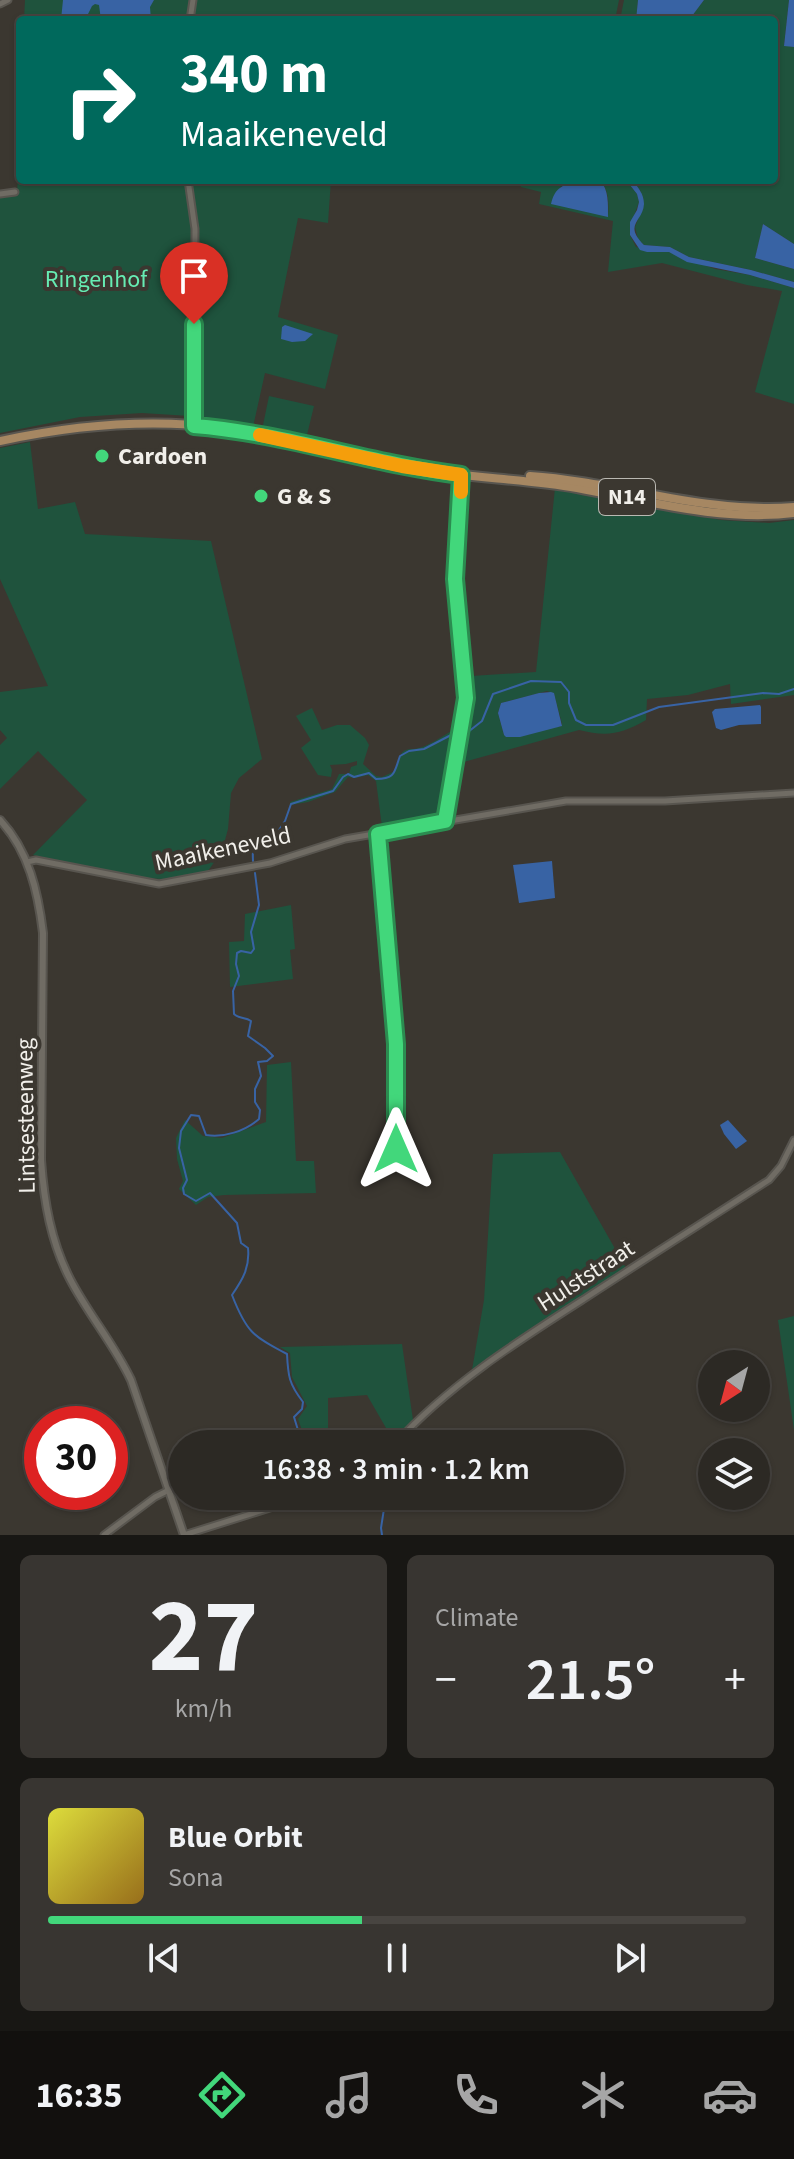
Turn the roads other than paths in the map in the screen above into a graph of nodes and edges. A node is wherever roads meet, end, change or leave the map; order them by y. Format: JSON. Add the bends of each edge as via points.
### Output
{"nodes":[{"id":1,"x":8,"y":0,"type":"edge"},
{"id":2,"x":0,"y":4,"type":"edge"},
{"id":3,"x":189,"y":184,"type":"edge"},
{"id":4,"x":15,"y":192,"type":"dead end"},
{"id":5,"x":0,"y":194,"type":"edge"},
{"id":6,"x":194,"y":426,"type":"junction"},
{"id":7,"x":0,"y":441,"type":"edge"},
{"id":8,"x":461,"y":475,"type":"junction"},
{"id":9,"x":794,"y":510,"type":"edge"},
{"id":10,"x":794,"y":793,"type":"edge"},
{"id":11,"x":0,"y":820,"type":"edge"},
{"id":12,"x":445,"y":821,"type":"junction"},
{"id":13,"x":378,"y":834,"type":"junction"},
{"id":14,"x":27,"y":862,"type":"junction"},
{"id":15,"x":794,"y":1140,"type":"edge"},
{"id":16,"x":396,"y":1149,"type":"dead end"},
{"id":17,"x":408,"y":1430,"type":"edge"},
{"id":18,"x":168,"y":1487,"type":"edge"},
{"id":19,"x":168,"y":1490,"type":"edge"},
{"id":20,"x":176,"y":1510,"type":"edge"},
{"id":21,"x":263,"y":1510,"type":"edge"},
{"id":22,"x":104,"y":1535,"type":"edge"},
{"id":23,"x":184,"y":1535,"type":"edge"}],
"edges":[{"from":1,"to":2,"type":"street"},
{"from":3,"to":6,"type":"street","via":[[195,229]]},
{"from":4,"to":5,"type":"street"},
{"from":6,"to":7,"type":"main road","number":"N14","via":[[94,425]]},
{"from":6,"to":8,"type":"main road","number":"N14"},
{"from":8,"to":9,"type":"main road","number":"N14","via":[[542,477],[720,507]]},
{"from":8,"to":12,"type":"street","via":[[455,579],[466,698]]},
{"from":10,"to":12,"type":"street","name":"Maaikeneveld","via":[[566,801]]},
{"from":11,"to":14,"type":"street","name":"Lintsesteenweg"},
{"from":12,"to":13,"type":"street","name":"Maaikeneveld"},
{"from":13,"to":14,"type":"street","name":"Maaikeneveld","via":[[328,843],[270,863],[159,884]]},
{"from":13,"to":16,"type":"street","via":[[396,1044]]},
{"from":14,"to":18,"type":"street","name":"Lintsesteenweg","via":[[43,933],[41,1160],[53,1235],[71,1280],[131,1380]]},
{"from":15,"to":17,"type":"street","name":"Hulststraat","via":[[769,1180],[540,1327]]},
{"from":19,"to":22,"type":"street"},
{"from":20,"to":23,"type":"street","name":"Lintsesteenweg"},
{"from":21,"to":23,"type":"street"}]}
